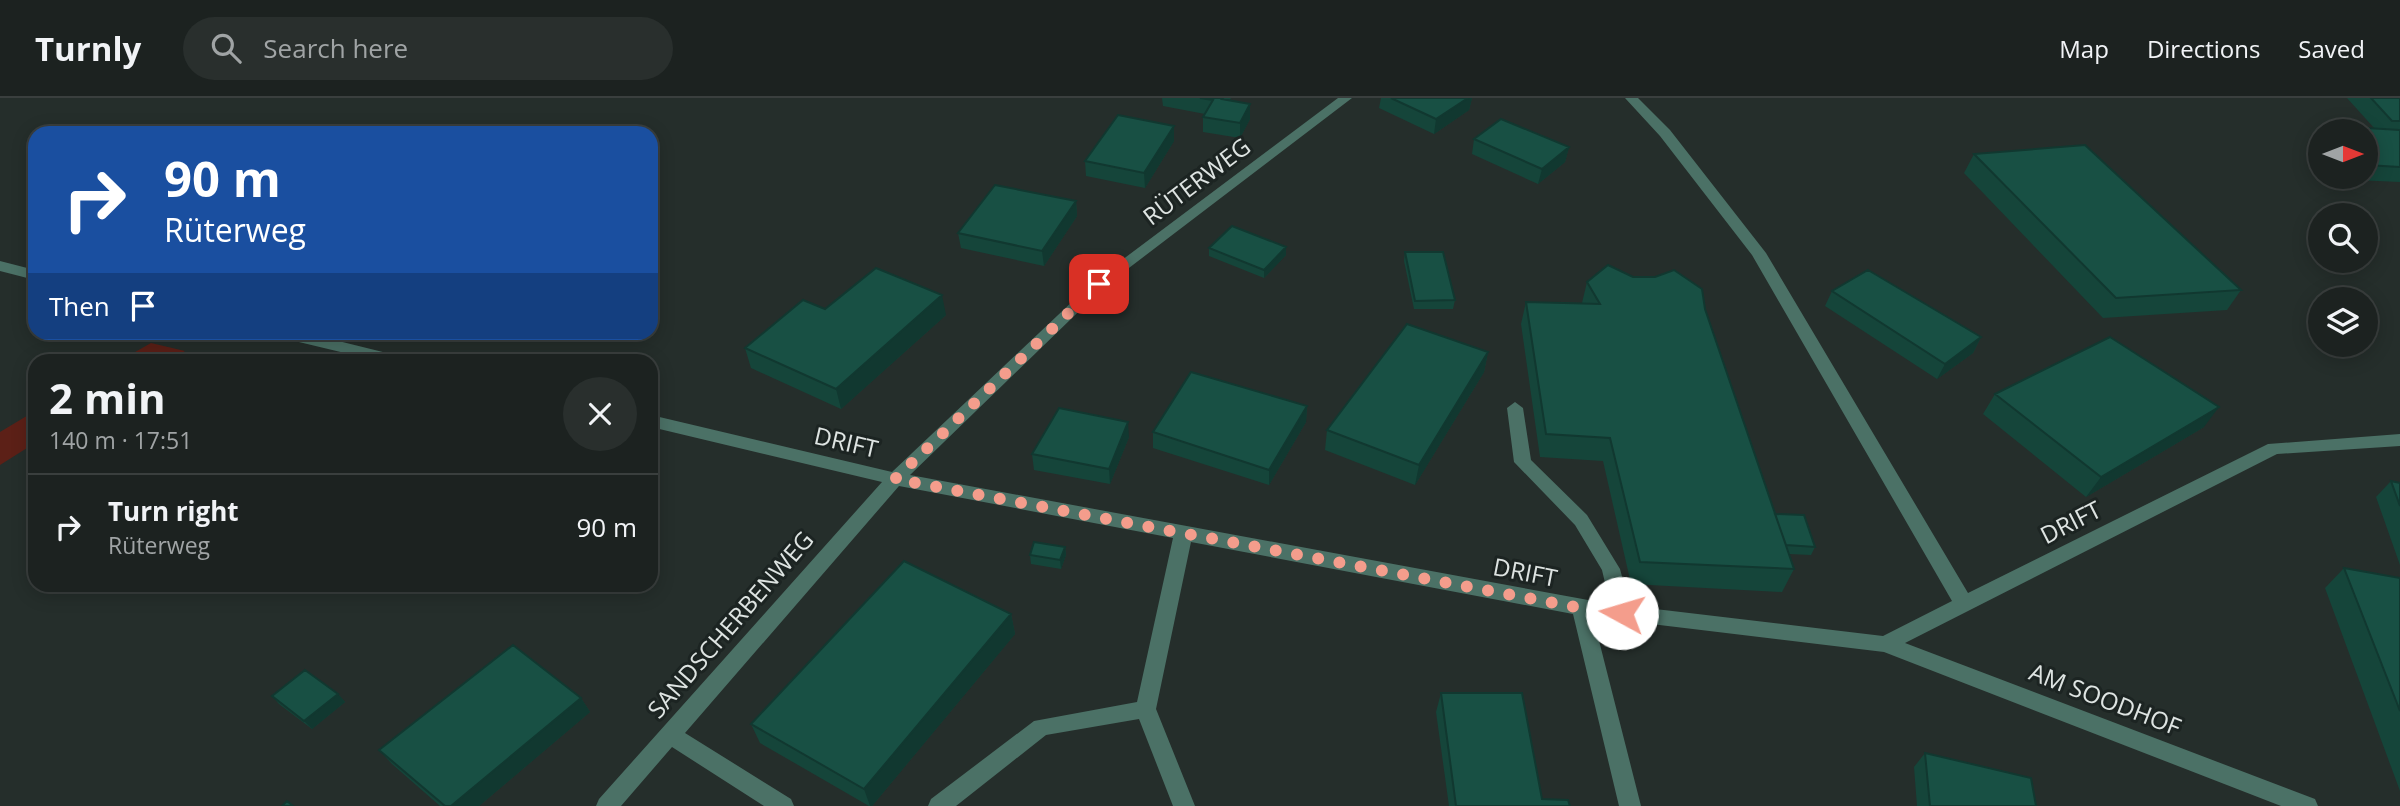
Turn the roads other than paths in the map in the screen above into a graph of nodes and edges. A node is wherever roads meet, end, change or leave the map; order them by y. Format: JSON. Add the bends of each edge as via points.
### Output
{"nodes":[{"id":1,"x":1346,"y":98,"type":"edge"},
{"id":2,"x":1631,"y":98,"type":"edge"},
{"id":3,"x":0,"y":266,"type":"edge"},
{"id":4,"x":28,"y":273,"type":"edge"},
{"id":5,"x":311,"y":340,"type":"edge"},
{"id":6,"x":370,"y":354,"type":"edge"},
{"id":7,"x":1515,"y":408,"type":"dead end"},
{"id":8,"x":658,"y":423,"type":"edge"},
{"id":9,"x":2400,"y":440,"type":"edge"},
{"id":10,"x":895,"y":479,"type":"junction"},
{"id":11,"x":1183,"y":533,"type":"junction"},
{"id":12,"x":1964,"y":604,"type":"junction"},
{"id":13,"x":1581,"y":608,"type":"junction"},
{"id":14,"x":1622,"y":613,"type":"junction"},
{"id":15,"x":1885,"y":644,"type":"junction"},
{"id":16,"x":1146,"y":709,"type":"junction"},
{"id":17,"x":670,"y":735,"type":"junction"},
{"id":18,"x":607,"y":806,"type":"edge"},
{"id":19,"x":783,"y":806,"type":"edge"},
{"id":20,"x":939,"y":806,"type":"edge"},
{"id":21,"x":1184,"y":806,"type":"edge"},
{"id":22,"x":1630,"y":806,"type":"edge"},
{"id":23,"x":2307,"y":806,"type":"edge"}],
"edges":[{"from":1,"to":10,"type":"street","name":"RÜTERWEG","via":[[1099,284]]},
{"from":2,"to":12,"type":"street","via":[[1665,133],[1759,253]]},
{"from":3,"to":4,"type":"street"},
{"from":5,"to":6,"type":"street"},
{"from":7,"to":14,"type":"street","via":[[1523,462],[1581,520],[1611,569]]},
{"from":8,"to":10,"type":"street","name":"DRIFT"},
{"from":9,"to":12,"type":"street","name":"DRIFT","via":[[2274,447]]},
{"from":10,"to":11,"type":"street","name":"DRIFT"},
{"from":10,"to":17,"type":"street","name":"SANDSCHERBENWEG"},
{"from":11,"to":13,"type":"street","name":"DRIFT"},
{"from":11,"to":16,"type":"street"},
{"from":12,"to":15,"type":"street","name":"DRIFT"},
{"from":13,"to":14,"type":"street","name":"DRIFT"},
{"from":13,"to":22,"type":"street"},
{"from":14,"to":15,"type":"street","name":"DRIFT"},
{"from":15,"to":23,"type":"street","name":"AM SOODHOF"},
{"from":16,"to":20,"type":"street","via":[[1041,727]]},
{"from":16,"to":21,"type":"street"},
{"from":17,"to":18,"type":"street","name":"SANDSCHERBENWEG"},
{"from":17,"to":19,"type":"street"}]}
